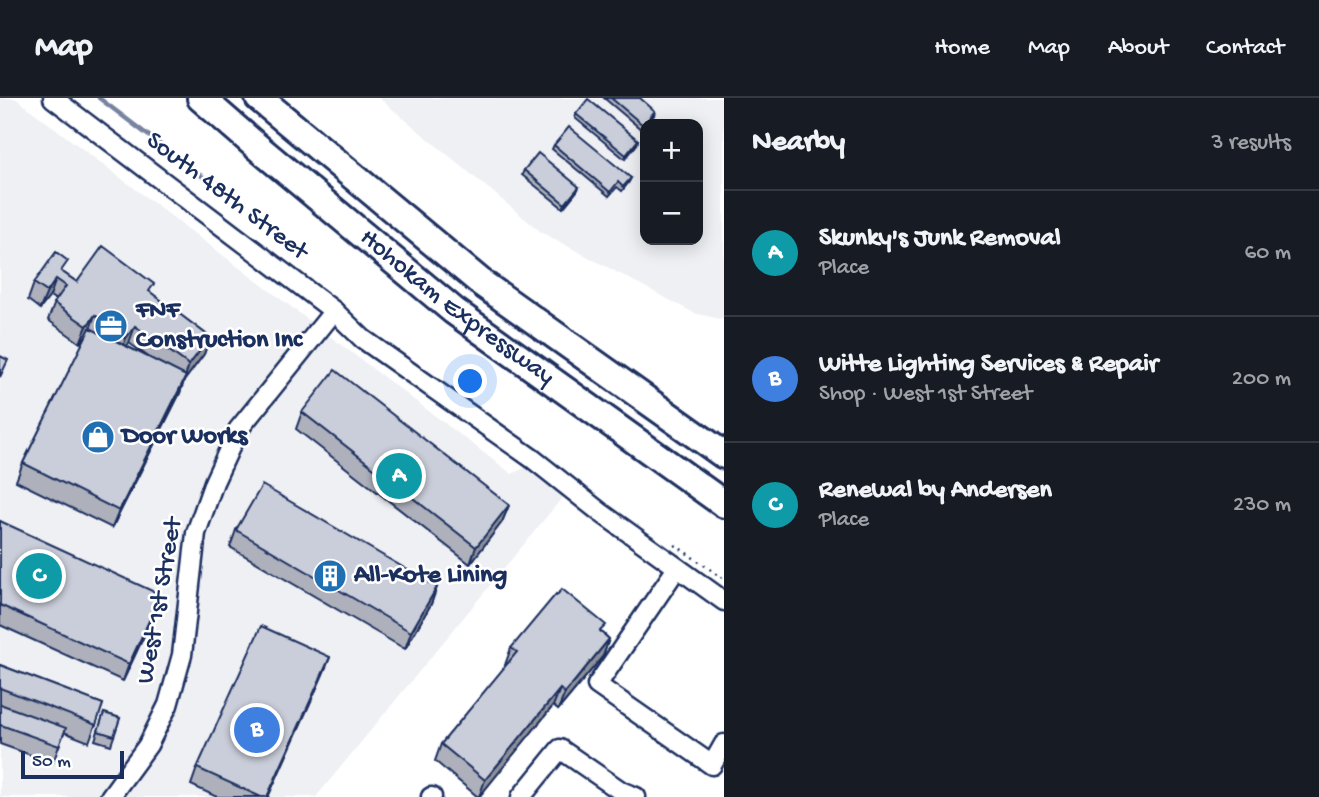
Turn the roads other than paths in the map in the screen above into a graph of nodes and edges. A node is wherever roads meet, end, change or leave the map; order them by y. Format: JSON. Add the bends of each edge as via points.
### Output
{"nodes":[{"id":1,"x":53,"y":98,"type":"edge"},
{"id":2,"x":188,"y":98,"type":"edge"},
{"id":3,"x":201,"y":98,"type":"edge"},
{"id":4,"x":259,"y":98,"type":"edge"},
{"id":5,"x":255,"y":145,"type":"junction"},
{"id":6,"x":334,"y":312,"type":"junction"},
{"id":7,"x":724,"y":455,"type":"edge"},
{"id":8,"x":724,"y":504,"type":"edge"},
{"id":9,"x":677,"y":568,"type":"junction"},
{"id":10,"x":724,"y":601,"type":"edge"},
{"id":11,"x":724,"y":744,"type":"edge"},
{"id":12,"x":718,"y":767,"type":"edge"},
{"id":13,"x":110,"y":797,"type":"edge"},
{"id":14,"x":521,"y":797,"type":"edge"},
{"id":15,"x":636,"y":797,"type":"edge"}],
"edges":[{"from":1,"to":6,"type":"street","name":"South 48th Street"},
{"from":2,"to":5,"type":"highway"},
{"from":3,"to":5,"type":"highway","name":"Hohokam Expressway"},
{"from":4,"to":7,"type":"highway","name":"Hohokam Expressway","via":[[483,284]]},
{"from":5,"to":8,"type":"highway","name":"Hohokam Expressway","via":[[454,311]]},
{"from":6,"to":9,"type":"street","name":"South 48th Street","via":[[363,339]]},
{"from":6,"to":13,"type":"street","name":"West 1st Street","via":[[238,430],[196,533],[182,654],[168,705],[148,745]]},
{"from":9,"to":10,"type":"street","name":"South 48th Street"},
{"from":9,"to":12,"type":"street","via":[[597,685]]},
{"from":11,"to":12,"type":"street"},
{"from":14,"to":15,"type":"street","via":[[560,749]]}]}
